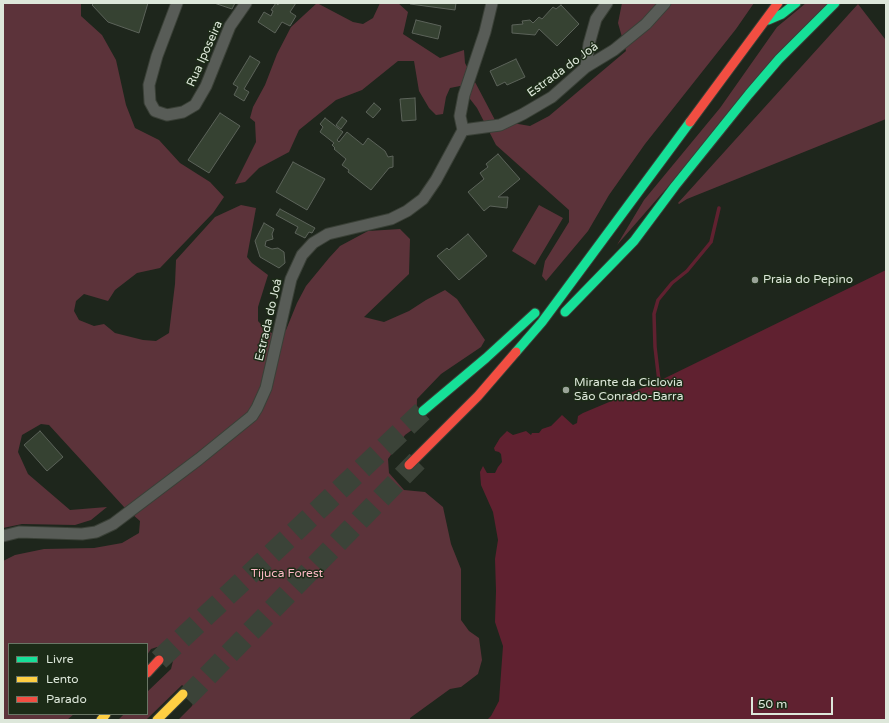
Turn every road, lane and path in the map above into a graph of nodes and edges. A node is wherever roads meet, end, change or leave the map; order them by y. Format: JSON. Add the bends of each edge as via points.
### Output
{"nodes":[{"id":1,"x":177,"y":3,"type":"edge"},
{"id":2,"x":246,"y":3,"type":"edge"},
{"id":3,"x":492,"y":3,"type":"edge"},
{"id":4,"x":608,"y":3,"type":"edge"},
{"id":5,"x":666,"y":3,"type":"edge"},
{"id":6,"x":778,"y":3,"type":"edge"},
{"id":7,"x":796,"y":3,"type":"edge"},
{"id":8,"x":835,"y":3,"type":"edge"},
{"id":9,"x":764,"y":22,"type":"junction"},
{"id":10,"x":586,"y":67,"type":"junction"},
{"id":11,"x":463,"y":130,"type":"junction"},
{"id":12,"x":612,"y":228,"type":"junction"},
{"id":13,"x":549,"y":297,"type":"dead end"},
{"id":14,"x":540,"y":307,"type":"dead end"},
{"id":15,"x":557,"y":321,"type":"dead end"},
{"id":16,"x":423,"y":411,"type":"tunnel mouth"},
{"id":17,"x":409,"y":465,"type":"dead end"},
{"id":18,"x":3,"y":536,"type":"edge"},
{"id":19,"x":159,"y":660,"type":"tunnel mouth"},
{"id":20,"x":148,"y":672,"type":"edge"},
{"id":21,"x":157,"y":720,"type":"edge"},
{"id":22,"x":165,"y":720,"type":"edge"}],
"edges":[{"from":1,"to":2,"type":"street","name":"Rua Iposeira","via":[[156,56],[149,85],[150,102],[155,111],[166,115],[183,112],[195,105],[206,86],[230,26]]},
{"from":3,"to":11,"type":"street","via":[[464,95],[460,116]]},
{"from":4,"to":10,"type":"street","via":[[596,19]]},
{"from":5,"to":10,"type":"street","name":"Estrada do Joá","via":[[636,33]]},
{"from":6,"to":9,"type":"highway"},
{"from":7,"to":9,"type":"highway","via":[[782,14]]},
{"from":8,"to":15,"type":"highway","via":[[749,94],[634,241]]},
{"from":9,"to":12,"type":"highway"},
{"from":10,"to":11,"type":"street","name":"Estrada do Joá","via":[[552,97],[523,114],[500,125]]},
{"from":11,"to":18,"type":"street","name":"Estrada do Joá","via":[[436,180],[423,198],[412,207],[391,219],[328,234],[313,243],[302,255],[291,279],[266,388],[252,416],[200,459],[113,524],[96,532],[82,534],[19,532]]},
{"from":12,"to":13,"type":"highway"},
{"from":12,"to":17,"type":"highway","via":[[573,283],[508,362]]},
{"from":14,"to":16,"type":"highway","via":[[486,358]]},
{"from":19,"to":20,"type":"highway"},
{"from":21,"to":22,"type":"highway","via":[[184,696]]}]}
